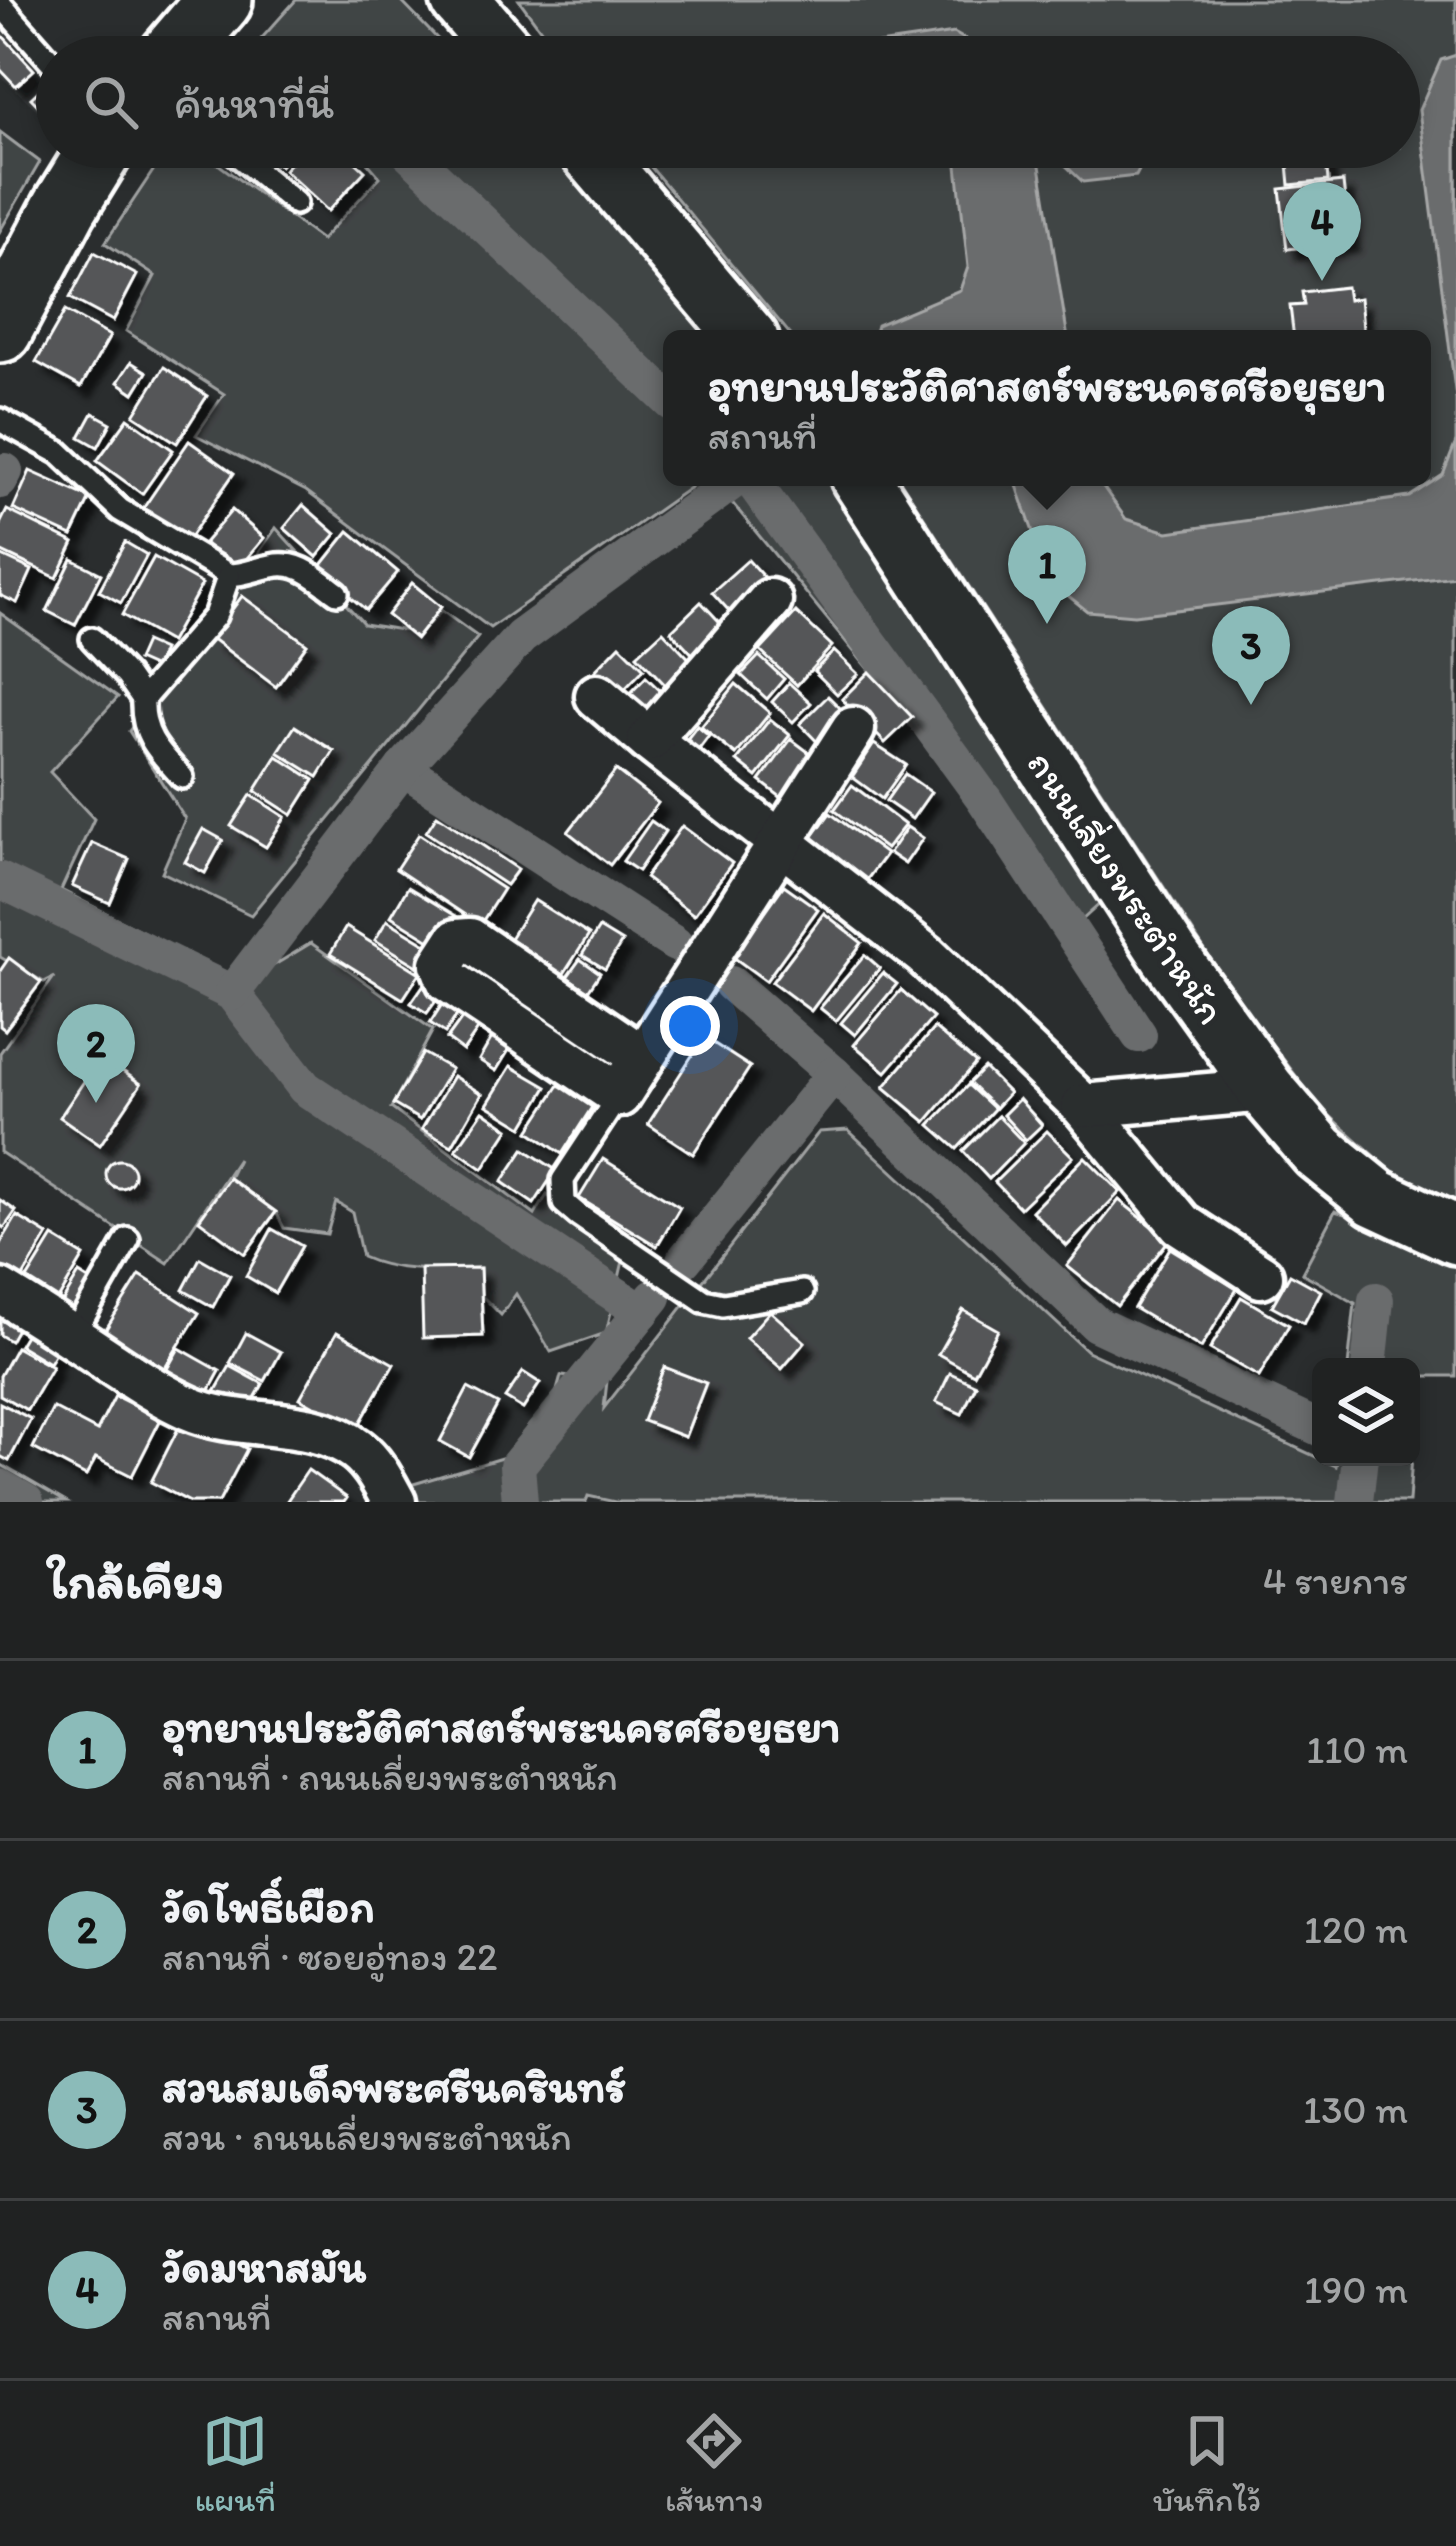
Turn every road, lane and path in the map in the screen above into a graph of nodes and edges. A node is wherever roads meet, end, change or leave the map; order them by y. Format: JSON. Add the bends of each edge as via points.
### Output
{"nodes":[{"id":1,"x":219,"y":0,"type":"edge"},
{"id":2,"x":460,"y":0,"type":"edge"},
{"id":3,"x":0,"y":4,"type":"edge"},
{"id":4,"x":189,"y":36,"type":"edge"},
{"id":5,"x":491,"y":36,"type":"edge"},
{"id":6,"x":36,"y":44,"type":"edge"},
{"id":7,"x":89,"y":168,"type":"edge"},
{"id":8,"x":253,"y":168,"type":"edge"},
{"id":9,"x":604,"y":168,"type":"edge"},
{"id":10,"x":295,"y":203,"type":"dead end"},
{"id":11,"x":3,"y":316,"type":"edge"},
{"id":12,"x":741,"y":330,"type":"edge"},
{"id":13,"x":0,"y":420,"type":"edge"},
{"id":14,"x":866,"y":486,"type":"edge"},
{"id":15,"x":229,"y":575,"type":"junction"},
{"id":16,"x":337,"y":593,"type":"dead end"},
{"id":17,"x":770,"y":601,"type":"dead end"},
{"id":18,"x":92,"y":639,"type":"dead end"},
{"id":19,"x":597,"y":696,"type":"dead end"},
{"id":20,"x":143,"y":699,"type":"junction"},
{"id":21,"x":853,"y":729,"type":"dead end"},
{"id":22,"x":649,"y":740,"type":"junction"},
{"id":23,"x":182,"y":776,"type":"dead end"},
{"id":24,"x":781,"y":843,"type":"junction"},
{"id":25,"x":642,"y":1058,"type":"junction"},
{"id":26,"x":1266,"y":1090,"type":"junction"},
{"id":27,"x":619,"y":1095,"type":"junction"},
{"id":28,"x":1083,"y":1106,"type":"junction"},
{"id":29,"x":1456,"y":1235,"type":"edge"},
{"id":30,"x":128,"y":1239,"type":"dead end"},
{"id":31,"x":1261,"y":1276,"type":"dead end"},
{"id":32,"x":0,"y":1291,"type":"edge"},
{"id":33,"x":802,"y":1292,"type":"dead end"},
{"id":34,"x":72,"y":1337,"type":"junction"},
{"id":35,"x":394,"y":1502,"type":"edge"}],
"edges":[{"from":1,"to":4,"type":"main road"},
{"from":2,"to":5,"type":"street"},
{"from":3,"to":6,"type":"lane"},
{"from":7,"to":11,"type":"main road"},
{"from":8,"to":10,"type":"lane"},
{"from":9,"to":12,"type":"street"},
{"from":13,"to":15,"type":"lane","via":[[60,453],[120,510]]},
{"from":14,"to":26,"type":"street","name":"ถนนเลี่ยงพระตำหนัก","via":[[1158,938]]},
{"from":15,"to":16,"type":"lane","via":[[286,565]]},
{"from":15,"to":20,"type":"lane","via":[[215,616]]},
{"from":17,"to":22,"type":"street"},
{"from":18,"to":20,"type":"lane"},
{"from":19,"to":22,"type":"street"},
{"from":20,"to":23,"type":"lane","via":[[150,742]]},
{"from":21,"to":24,"type":"street"},
{"from":22,"to":24,"type":"street"},
{"from":24,"to":25,"type":"street"},
{"from":24,"to":28,"type":"street","via":[[925,955]]},
{"from":25,"to":27,"type":"street"},
{"from":25,"to":27,"type":"street","via":[[470,940],[457,941],[442,964],[448,980]]},
{"from":26,"to":28,"type":"street"},
{"from":26,"to":29,"type":"street","name":"ถนนเลี่ยงพระตำหนัก","via":[[1319,1152],[1376,1198]]},
{"from":27,"to":33,"type":"lane","via":[[563,1180],[564,1203],[704,1301]]},
{"from":28,"to":31,"type":"street","via":[[1180,1224]]},
{"from":30,"to":34,"type":"lane"},
{"from":32,"to":34,"type":"street"},
{"from":34,"to":35,"type":"street","via":[[192,1410],[336,1436],[360,1451]]}]}
